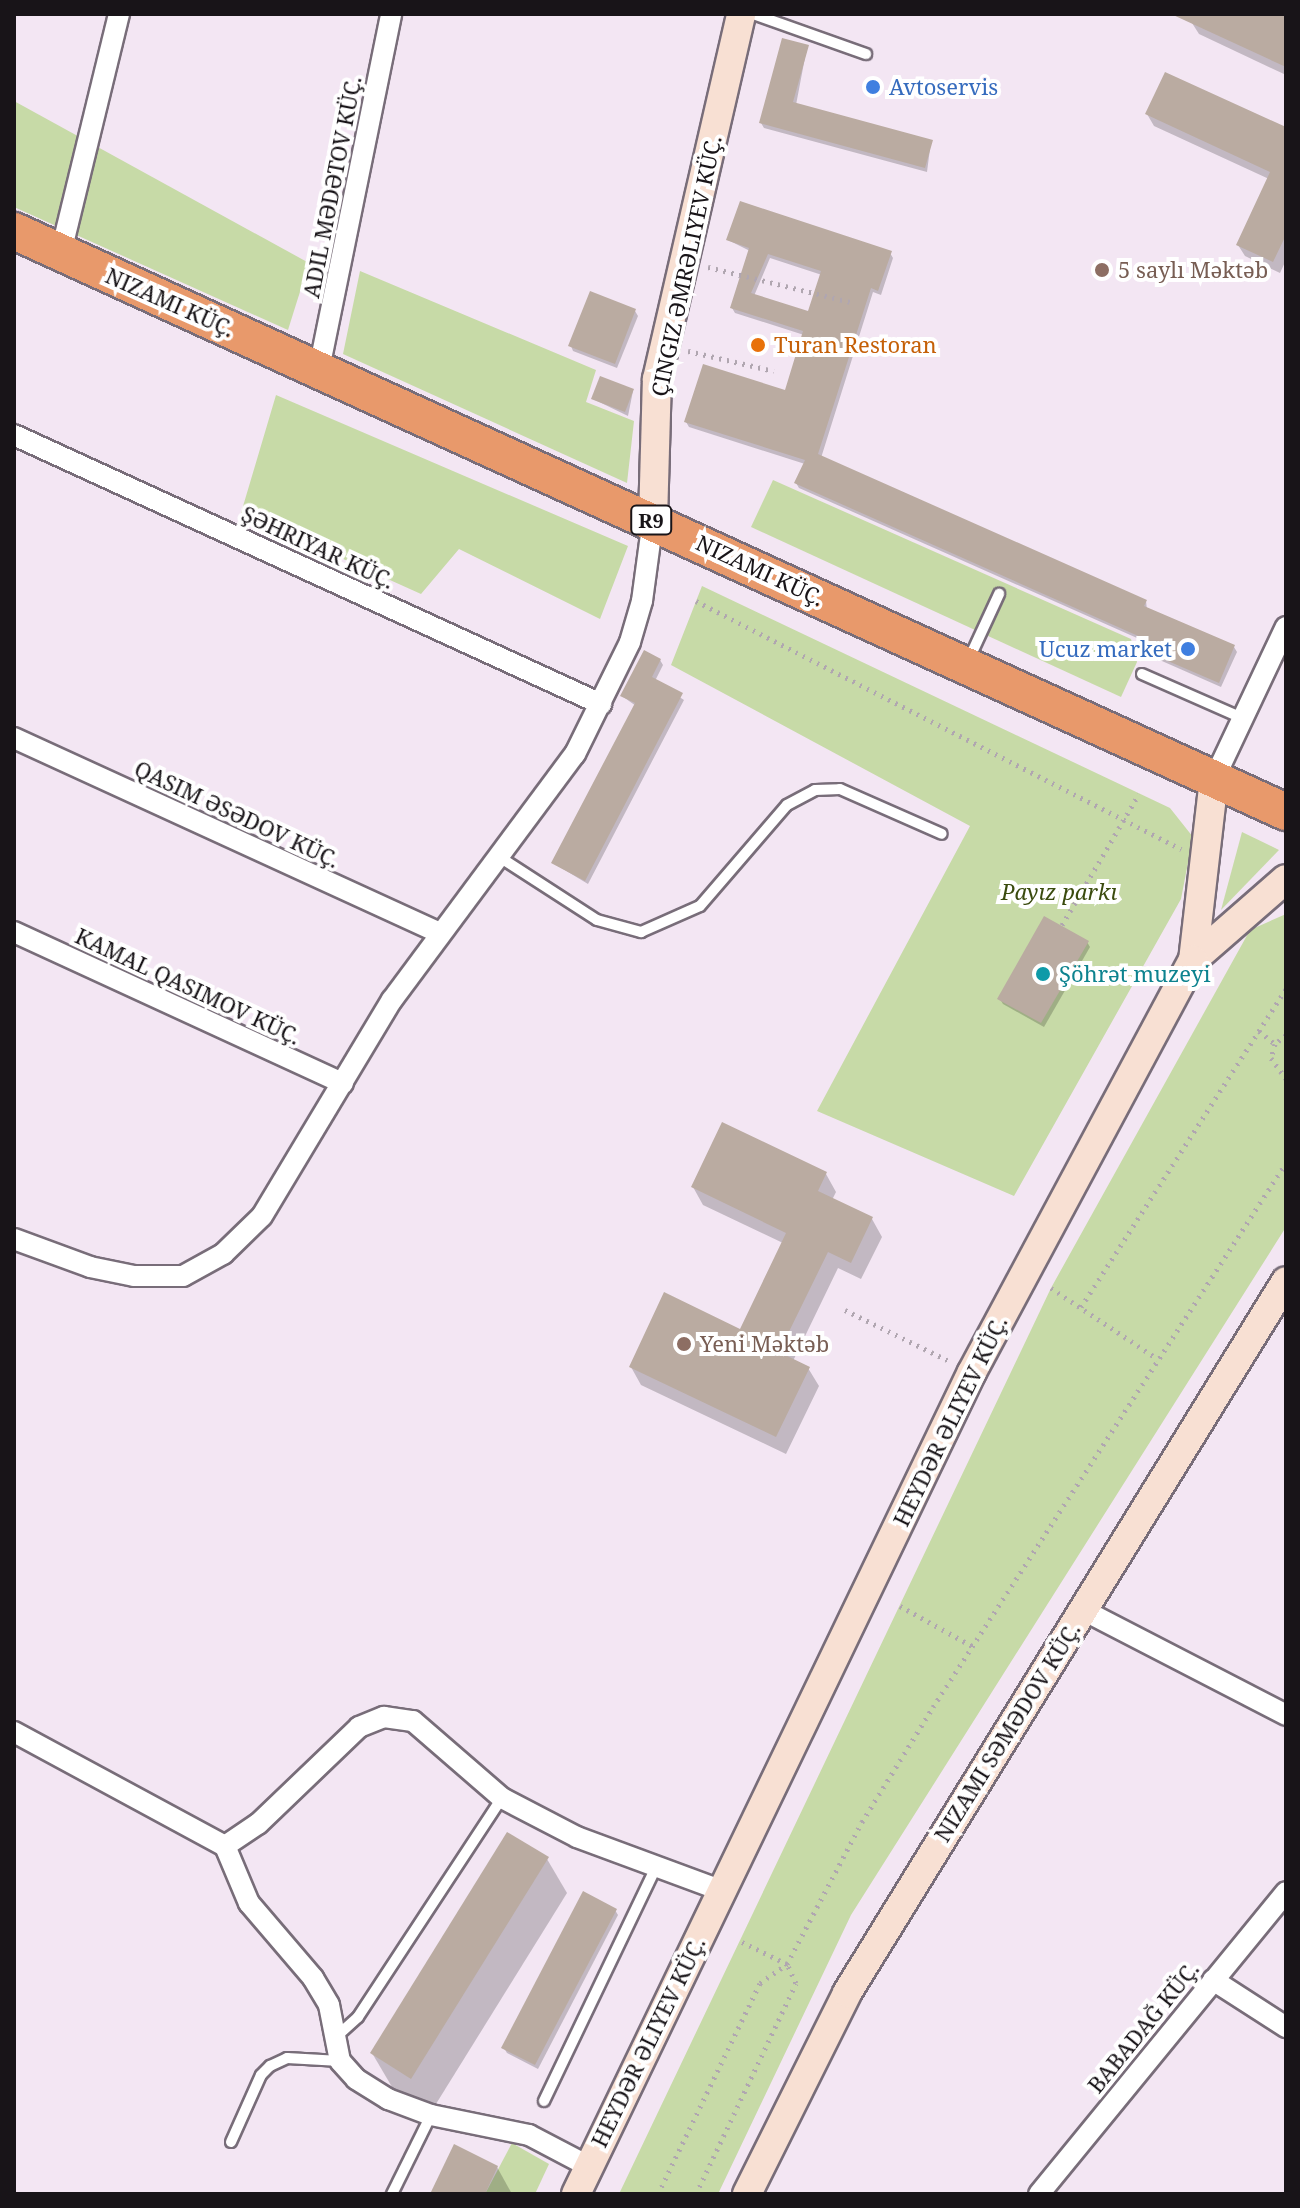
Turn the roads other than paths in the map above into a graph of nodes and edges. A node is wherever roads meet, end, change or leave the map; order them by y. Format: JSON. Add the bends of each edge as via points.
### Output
{"nodes":[{"id":1,"x":119,"y":14,"type":"edge"},
{"id":2,"x":391,"y":14,"type":"edge"},
{"id":3,"x":741,"y":14,"type":"edge"},
{"id":4,"x":753,"y":14,"type":"edge"},
{"id":5,"x":866,"y":54,"type":"dead end"},
{"id":6,"x":14,"y":231,"type":"edge"},
{"id":7,"x":61,"y":252,"type":"junction"},
{"id":8,"x":319,"y":369,"type":"junction"},
{"id":9,"x":14,"y":435,"type":"edge"},
{"id":10,"x":653,"y":520,"type":"junction"},
{"id":11,"x":999,"y":594,"type":"dead end"},
{"id":12,"x":1286,"y":627,"type":"edge"},
{"id":13,"x":966,"y":665,"type":"junction"},
{"id":14,"x":1142,"y":674,"type":"dead end"},
{"id":15,"x":601,"y":704,"type":"junction"},
{"id":16,"x":1242,"y":718,"type":"junction"},
{"id":17,"x":14,"y":738,"type":"edge"},
{"id":18,"x":1214,"y":779,"type":"junction"},
{"id":19,"x":1286,"y":812,"type":"edge"},
{"id":20,"x":942,"y":834,"type":"dead end"},
{"id":21,"x":501,"y":858,"type":"junction"},
{"id":22,"x":1286,"y":879,"type":"edge"},
{"id":23,"x":14,"y":932,"type":"edge"},
{"id":24,"x":439,"y":933,"type":"junction"},
{"id":25,"x":1193,"y":960,"type":"junction"},
{"id":26,"x":343,"y":1083,"type":"junction"},
{"id":27,"x":14,"y":1239,"type":"edge"},
{"id":28,"x":1286,"y":1281,"type":"edge"},
{"id":29,"x":1083,"y":1610,"type":"junction"},
{"id":30,"x":1286,"y":1715,"type":"edge"},
{"id":31,"x":14,"y":1732,"type":"edge"},
{"id":32,"x":502,"y":1798,"type":"junction"},
{"id":33,"x":225,"y":1846,"type":"junction"},
{"id":34,"x":655,"y":1869,"type":"junction"},
{"id":35,"x":720,"y":1890,"type":"junction"},
{"id":36,"x":1286,"y":1892,"type":"edge"},
{"id":37,"x":1213,"y":1980,"type":"junction"},
{"id":38,"x":1286,"y":2027,"type":"edge"},
{"id":39,"x":337,"y":2036,"type":"junction"},
{"id":40,"x":340,"y":2061,"type":"junction"},
{"id":41,"x":544,"y":2101,"type":"dead end"},
{"id":42,"x":431,"y":2115,"type":"junction"},
{"id":43,"x":231,"y":2142,"type":"dead end"},
{"id":44,"x":588,"y":2166,"type":"junction"},
{"id":45,"x":1039,"y":2193,"type":"edge"},
{"id":46,"x":392,"y":2194,"type":"edge"},
{"id":47,"x":576,"y":2194,"type":"edge"},
{"id":48,"x":747,"y":2194,"type":"edge"}],
"edges":[{"from":1,"to":7,"type":"street"},
{"from":2,"to":8,"type":"street","name":"ADIL MƏDƏTOV KÜÇ."},
{"from":3,"to":10,"type":"main road","name":"ÇINGIZ ƏMRƏLIYEV KÜÇ.","via":[[664,345],[654,413]]},
{"from":4,"to":5,"type":"lane"},
{"from":6,"to":7,"type":"highway","name":"NIZAMI KÜÇ.","number":"R9"},
{"from":7,"to":8,"type":"highway","name":"NIZAMI KÜÇ.","number":"R9"},
{"from":8,"to":10,"type":"highway","name":"NIZAMI KÜÇ.","number":"R9"},
{"from":9,"to":15,"type":"street","name":"ŞƏHRIYAR KÜÇ."},
{"from":10,"to":13,"type":"highway","name":"NIZAMI KÜÇ.","number":"R9"},
{"from":10,"to":15,"type":"street","via":[[642,601]]},
{"from":11,"to":13,"type":"lane"},
{"from":12,"to":16,"type":"street"},
{"from":13,"to":18,"type":"highway","name":"NIZAMI KÜÇ.","number":"R9"},
{"from":14,"to":16,"type":"lane"},
{"from":15,"to":21,"type":"street","via":[[567,767]]},
{"from":16,"to":18,"type":"street"},
{"from":17,"to":24,"type":"street"},
{"from":18,"to":19,"type":"highway","name":"NIZAMI KÜÇ.","number":"R9"},
{"from":18,"to":25,"type":"main road"},
{"from":20,"to":21,"type":"lane","via":[[840,789],[815,790],[787,805],[700,906],[641,932],[597,920]]},
{"from":21,"to":24,"type":"street"},
{"from":22,"to":25,"type":"main road"},
{"from":23,"to":26,"type":"street"},
{"from":24,"to":26,"type":"street"},
{"from":25,"to":35,"type":"main road","name":"HEYDƏR ƏLIYEV KÜÇ.","via":[[972,1372]]},
{"from":26,"to":27,"type":"street","via":[[262,1216],[223,1254],[183,1276],[134,1276],[90,1267]]},
{"from":28,"to":29,"type":"main road","name":"NIZAMI SƏMƏDOV KÜÇ."},
{"from":29,"to":30,"type":"street"},
{"from":29,"to":48,"type":"main road","name":"NIZAMI SƏMƏDOV KÜÇ.","via":[[847,1993]]},
{"from":31,"to":33,"type":"street"},
{"from":32,"to":33,"type":"street","via":[[413,1721],[384,1717],[359,1727],[258,1824]]},
{"from":32,"to":34,"type":"street"},
{"from":32,"to":39,"type":"lane","via":[[358,2017]]},
{"from":33,"to":39,"type":"street","via":[[249,1903],[313,1978],[329,2005]]},
{"from":34,"to":35,"type":"street"},
{"from":34,"to":41,"type":"lane"},
{"from":35,"to":44,"type":"main road","name":"HEYDƏR ƏLIYEV KÜÇ."},
{"from":36,"to":37,"type":"street","name":"BABADAĞ KÜÇ."},
{"from":37,"to":38,"type":"street"},
{"from":37,"to":45,"type":"street","name":"BABADAĞ KÜÇ."},
{"from":39,"to":40,"type":"street"},
{"from":40,"to":42,"type":"street","via":[[388,2099]]},
{"from":40,"to":43,"type":"lane","via":[[287,2058],[270,2066]]},
{"from":42,"to":44,"type":"street","via":[[529,2135]]},
{"from":42,"to":46,"type":"lane"},
{"from":44,"to":47,"type":"main road","name":"HEYDƏR ƏLIYEV KÜÇ."}]}
